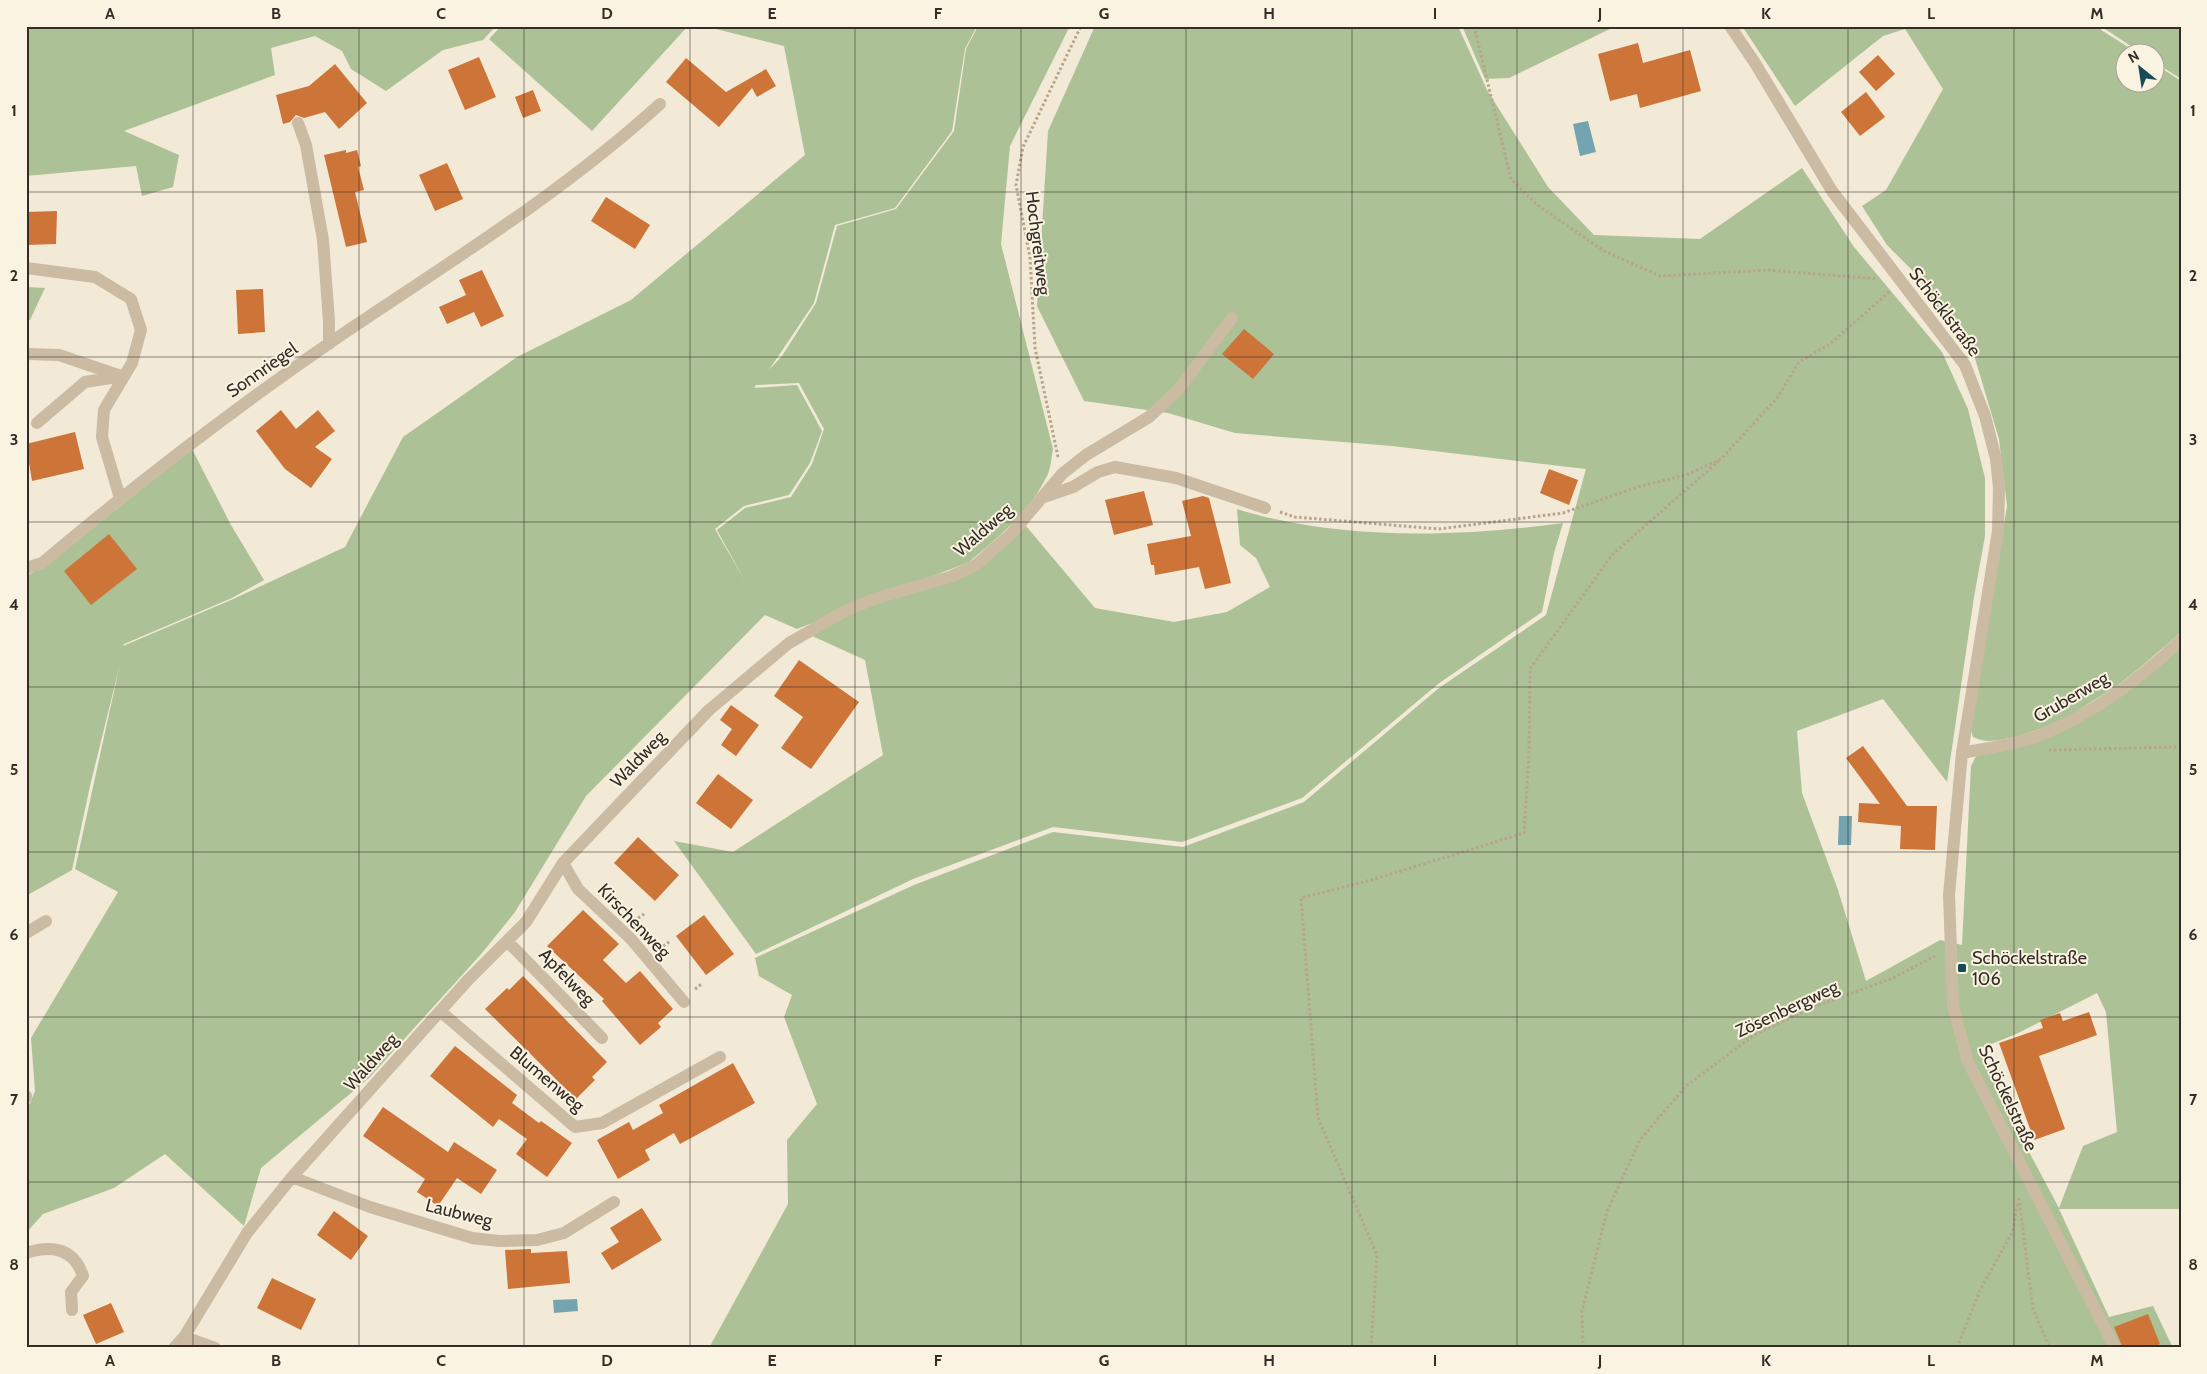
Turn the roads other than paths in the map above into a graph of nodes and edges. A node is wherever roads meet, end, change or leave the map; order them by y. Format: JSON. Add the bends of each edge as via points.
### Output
{"nodes":[{"id":1,"x":1730,"y":26,"type":"edge"},
{"id":2,"x":660,"y":104,"type":"dead end"},
{"id":3,"x":298,"y":122,"type":"dead end"},
{"id":4,"x":26,"y":268,"type":"edge"},
{"id":5,"x":1232,"y":318,"type":"dead end"},
{"id":6,"x":328,"y":344,"type":"junction"},
{"id":7,"x":26,"y":354,"type":"edge"},
{"id":8,"x":124,"y":376,"type":"junction"},
{"id":9,"x":37,"y":423,"type":"dead end"},
{"id":10,"x":120,"y":498,"type":"junction"},
{"id":11,"x":1041,"y":498,"type":"junction"},
{"id":12,"x":1265,"y":508,"type":"road end"},
{"id":13,"x":26,"y":568,"type":"edge"},
{"id":14,"x":2181,"y":640,"type":"edge"},
{"id":15,"x":1962,"y":753,"type":"junction"},
{"id":16,"x":564,"y":862,"type":"junction"},
{"id":17,"x":46,"y":921,"type":"dead end"},
{"id":18,"x":26,"y":933,"type":"edge"},
{"id":19,"x":507,"y":941,"type":"junction"},
{"id":20,"x":684,"y":1002,"type":"dead end"},
{"id":21,"x":440,"y":1011,"type":"junction"},
{"id":22,"x":602,"y":1038,"type":"dead end"},
{"id":23,"x":720,"y":1057,"type":"dead end"},
{"id":24,"x":292,"y":1177,"type":"junction"},
{"id":25,"x":614,"y":1202,"type":"dead end"},
{"id":26,"x":26,"y":1253,"type":"edge"},
{"id":27,"x":72,"y":1310,"type":"dead end"},
{"id":28,"x":184,"y":1337,"type":"junction"},
{"id":29,"x":174,"y":1348,"type":"edge"},
{"id":30,"x":215,"y":1348,"type":"edge"},
{"id":31,"x":2115,"y":1348,"type":"edge"}],
"edges":[{"from":1,"to":15,"type":"street","name":"Schöcklstraße","via":[[1832,191],[1965,365],[1985,416],[1996,459],[1998,530]]},
{"from":2,"to":6,"type":"street","name":"Sonnriegel","via":[[592,161],[527,209]]},
{"from":3,"to":6,"type":"street","via":[[306,145],[323,240]]},
{"from":4,"to":8,"type":"street","via":[[95,277],[131,299],[141,330],[132,363]]},
{"from":5,"to":11,"type":"street","name":"Waldweg","via":[[1178,389],[1149,417],[1086,455],[1062,474]]},
{"from":6,"to":10,"type":"street","name":"Sonnriegel"},
{"from":7,"to":8,"type":"street","via":[[59,355]]},
{"from":8,"to":9,"type":"street","via":[[85,382]]},
{"from":8,"to":10,"type":"street","via":[[104,410],[102,437]]},
{"from":10,"to":13,"type":"street","name":"Sonnriegel","via":[[42,563]]},
{"from":11,"to":12,"type":"street","via":[[1115,467],[1176,478]]},
{"from":11,"to":16,"type":"street","name":"Waldweg","via":[[1011,534],[976,564],[950,578],[877,598],[845,611],[789,643],[709,710]]},
{"from":14,"to":15,"type":"street","name":"Gruberweg","via":[[2113,695],[2076,718],[2036,737]]},
{"from":15,"to":31,"type":"street","name":"Schöckelstraße","via":[[1949,895],[1953,1006],[1968,1062]]},
{"from":16,"to":19,"type":"street","name":"Waldweg","via":[[526,922]]},
{"from":16,"to":20,"type":"street","name":"Kirschenweg","via":[[578,889],[631,939]]},
{"from":17,"to":18,"type":"street"},
{"from":19,"to":21,"type":"street","name":"Waldweg"},
{"from":19,"to":22,"type":"street","name":"Apfelweg"},
{"from":21,"to":23,"type":"street","name":"Blumenweg","via":[[574,1127],[602,1123]]},
{"from":21,"to":24,"type":"street","name":"Waldweg"},
{"from":24,"to":25,"type":"street","name":"Laubweg","via":[[370,1207],[472,1238],[499,1241],[537,1240],[564,1233]]},
{"from":24,"to":28,"type":"street","name":"Waldweg","via":[[247,1233]]},
{"from":26,"to":27,"type":"street","via":[[49,1249],[66,1252],[78,1262],[83,1276],[71,1292]]},
{"from":28,"to":29,"type":"street","name":"Waldweg"},
{"from":28,"to":30,"type":"street"}]}
